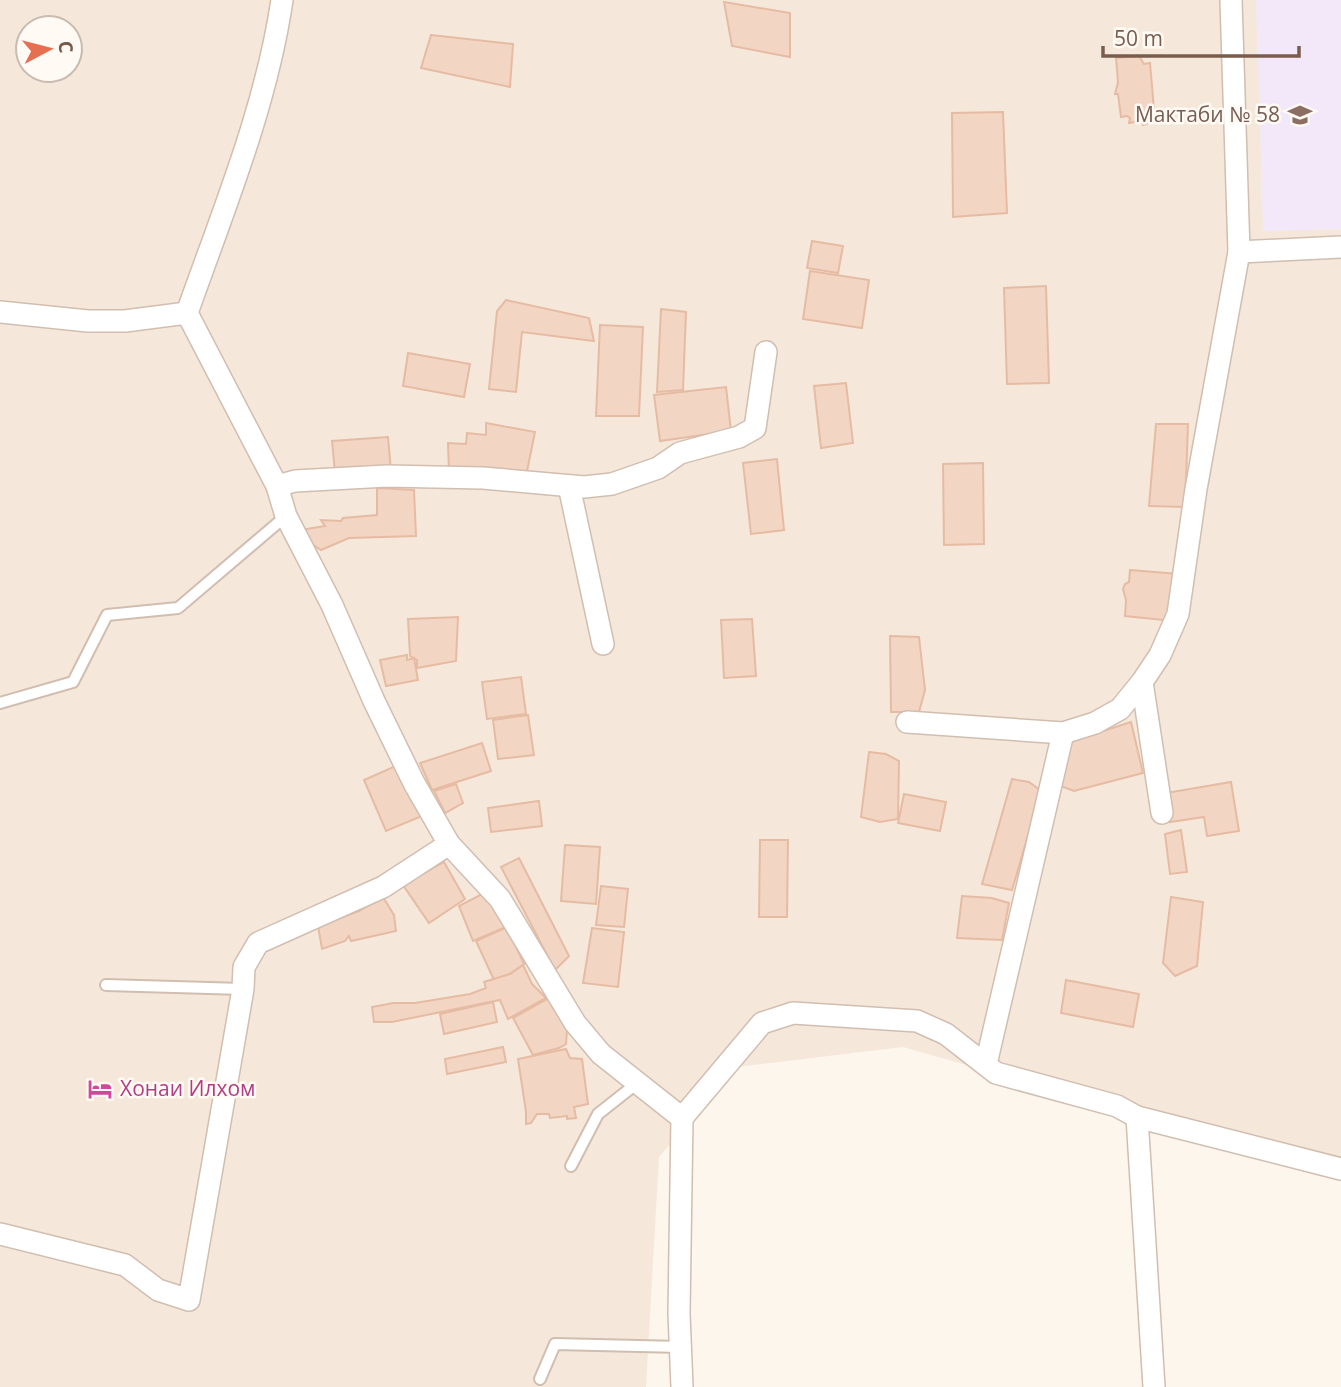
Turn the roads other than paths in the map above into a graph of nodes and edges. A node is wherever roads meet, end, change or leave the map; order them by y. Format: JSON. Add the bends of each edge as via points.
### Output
{"nodes":[{"id":1,"x":282,"y":0,"type":"edge"},
{"id":2,"x":1231,"y":0,"type":"edge"},
{"id":3,"x":1341,"y":247,"type":"edge"},
{"id":4,"x":1239,"y":252,"type":"junction"},
{"id":5,"x":0,"y":312,"type":"edge"},
{"id":6,"x":187,"y":313,"type":"junction"},
{"id":7,"x":766,"y":352,"type":"dead end"},
{"id":8,"x":277,"y":486,"type":"junction"},
{"id":9,"x":569,"y":486,"type":"junction"},
{"id":10,"x":286,"y":516,"type":"junction"},
{"id":11,"x":603,"y":644,"type":"dead end"},
{"id":12,"x":1142,"y":682,"type":"junction"},
{"id":13,"x":0,"y":703,"type":"edge"},
{"id":14,"x":907,"y":722,"type":"dead end"},
{"id":15,"x":1063,"y":733,"type":"junction"},
{"id":16,"x":1162,"y":813,"type":"dead end"},
{"id":17,"x":449,"y":844,"type":"junction"},
{"id":18,"x":106,"y":985,"type":"dead end"},
{"id":19,"x":243,"y":989,"type":"junction"},
{"id":20,"x":986,"y":1064,"type":"junction"},
{"id":21,"x":636,"y":1084,"type":"junction"},
{"id":22,"x":1136,"y":1117,"type":"junction"},
{"id":23,"x":682,"y":1118,"type":"junction"},
{"id":24,"x":571,"y":1166,"type":"dead end"},
{"id":25,"x":1341,"y":1169,"type":"edge"},
{"id":26,"x":0,"y":1234,"type":"edge"},
{"id":27,"x":681,"y":1347,"type":"junction"},
{"id":28,"x":540,"y":1379,"type":"dead end"},
{"id":29,"x":682,"y":1387,"type":"edge"},
{"id":30,"x":1154,"y":1387,"type":"edge"}],
"edges":[{"from":1,"to":6,"type":"street","via":[[276,38],[240,164]]},
{"from":2,"to":4,"type":"street"},
{"from":3,"to":4,"type":"street"},
{"from":4,"to":12,"type":"street","via":[[1178,614]]},
{"from":5,"to":6,"type":"street","via":[[88,321]]},
{"from":6,"to":8,"type":"street"},
{"from":7,"to":9,"type":"street","via":[[755,428],[680,453],[658,468],[612,484]]},
{"from":8,"to":9,"type":"street","via":[[295,481],[387,477],[483,478]]},
{"from":8,"to":10,"type":"street"},
{"from":9,"to":11,"type":"street"},
{"from":10,"to":13,"type":"lane","via":[[178,608],[107,615],[73,682]]},
{"from":10,"to":17,"type":"street","via":[[414,783]]},
{"from":12,"to":15,"type":"street","via":[[1120,709]]},
{"from":12,"to":16,"type":"street"},
{"from":14,"to":15,"type":"street"},
{"from":15,"to":20,"type":"street"},
{"from":17,"to":19,"type":"street","via":[[383,887],[258,943],[244,967]]},
{"from":17,"to":21,"type":"street","via":[[500,899],[575,1023],[601,1054]]},
{"from":18,"to":19,"type":"lane"},
{"from":19,"to":26,"type":"street","via":[[188,1300],[158,1290],[125,1265]]},
{"from":20,"to":22,"type":"street","via":[[996,1073],[1117,1106]]},
{"from":20,"to":23,"type":"street","via":[[946,1034],[917,1021],[793,1013],[762,1023]]},
{"from":21,"to":23,"type":"street"},
{"from":21,"to":24,"type":"lane","via":[[598,1114]]},
{"from":22,"to":25,"type":"street"},
{"from":22,"to":30,"type":"street"},
{"from":23,"to":27,"type":"street"},
{"from":27,"to":28,"type":"lane","via":[[555,1344]]},
{"from":27,"to":29,"type":"street"}]}
